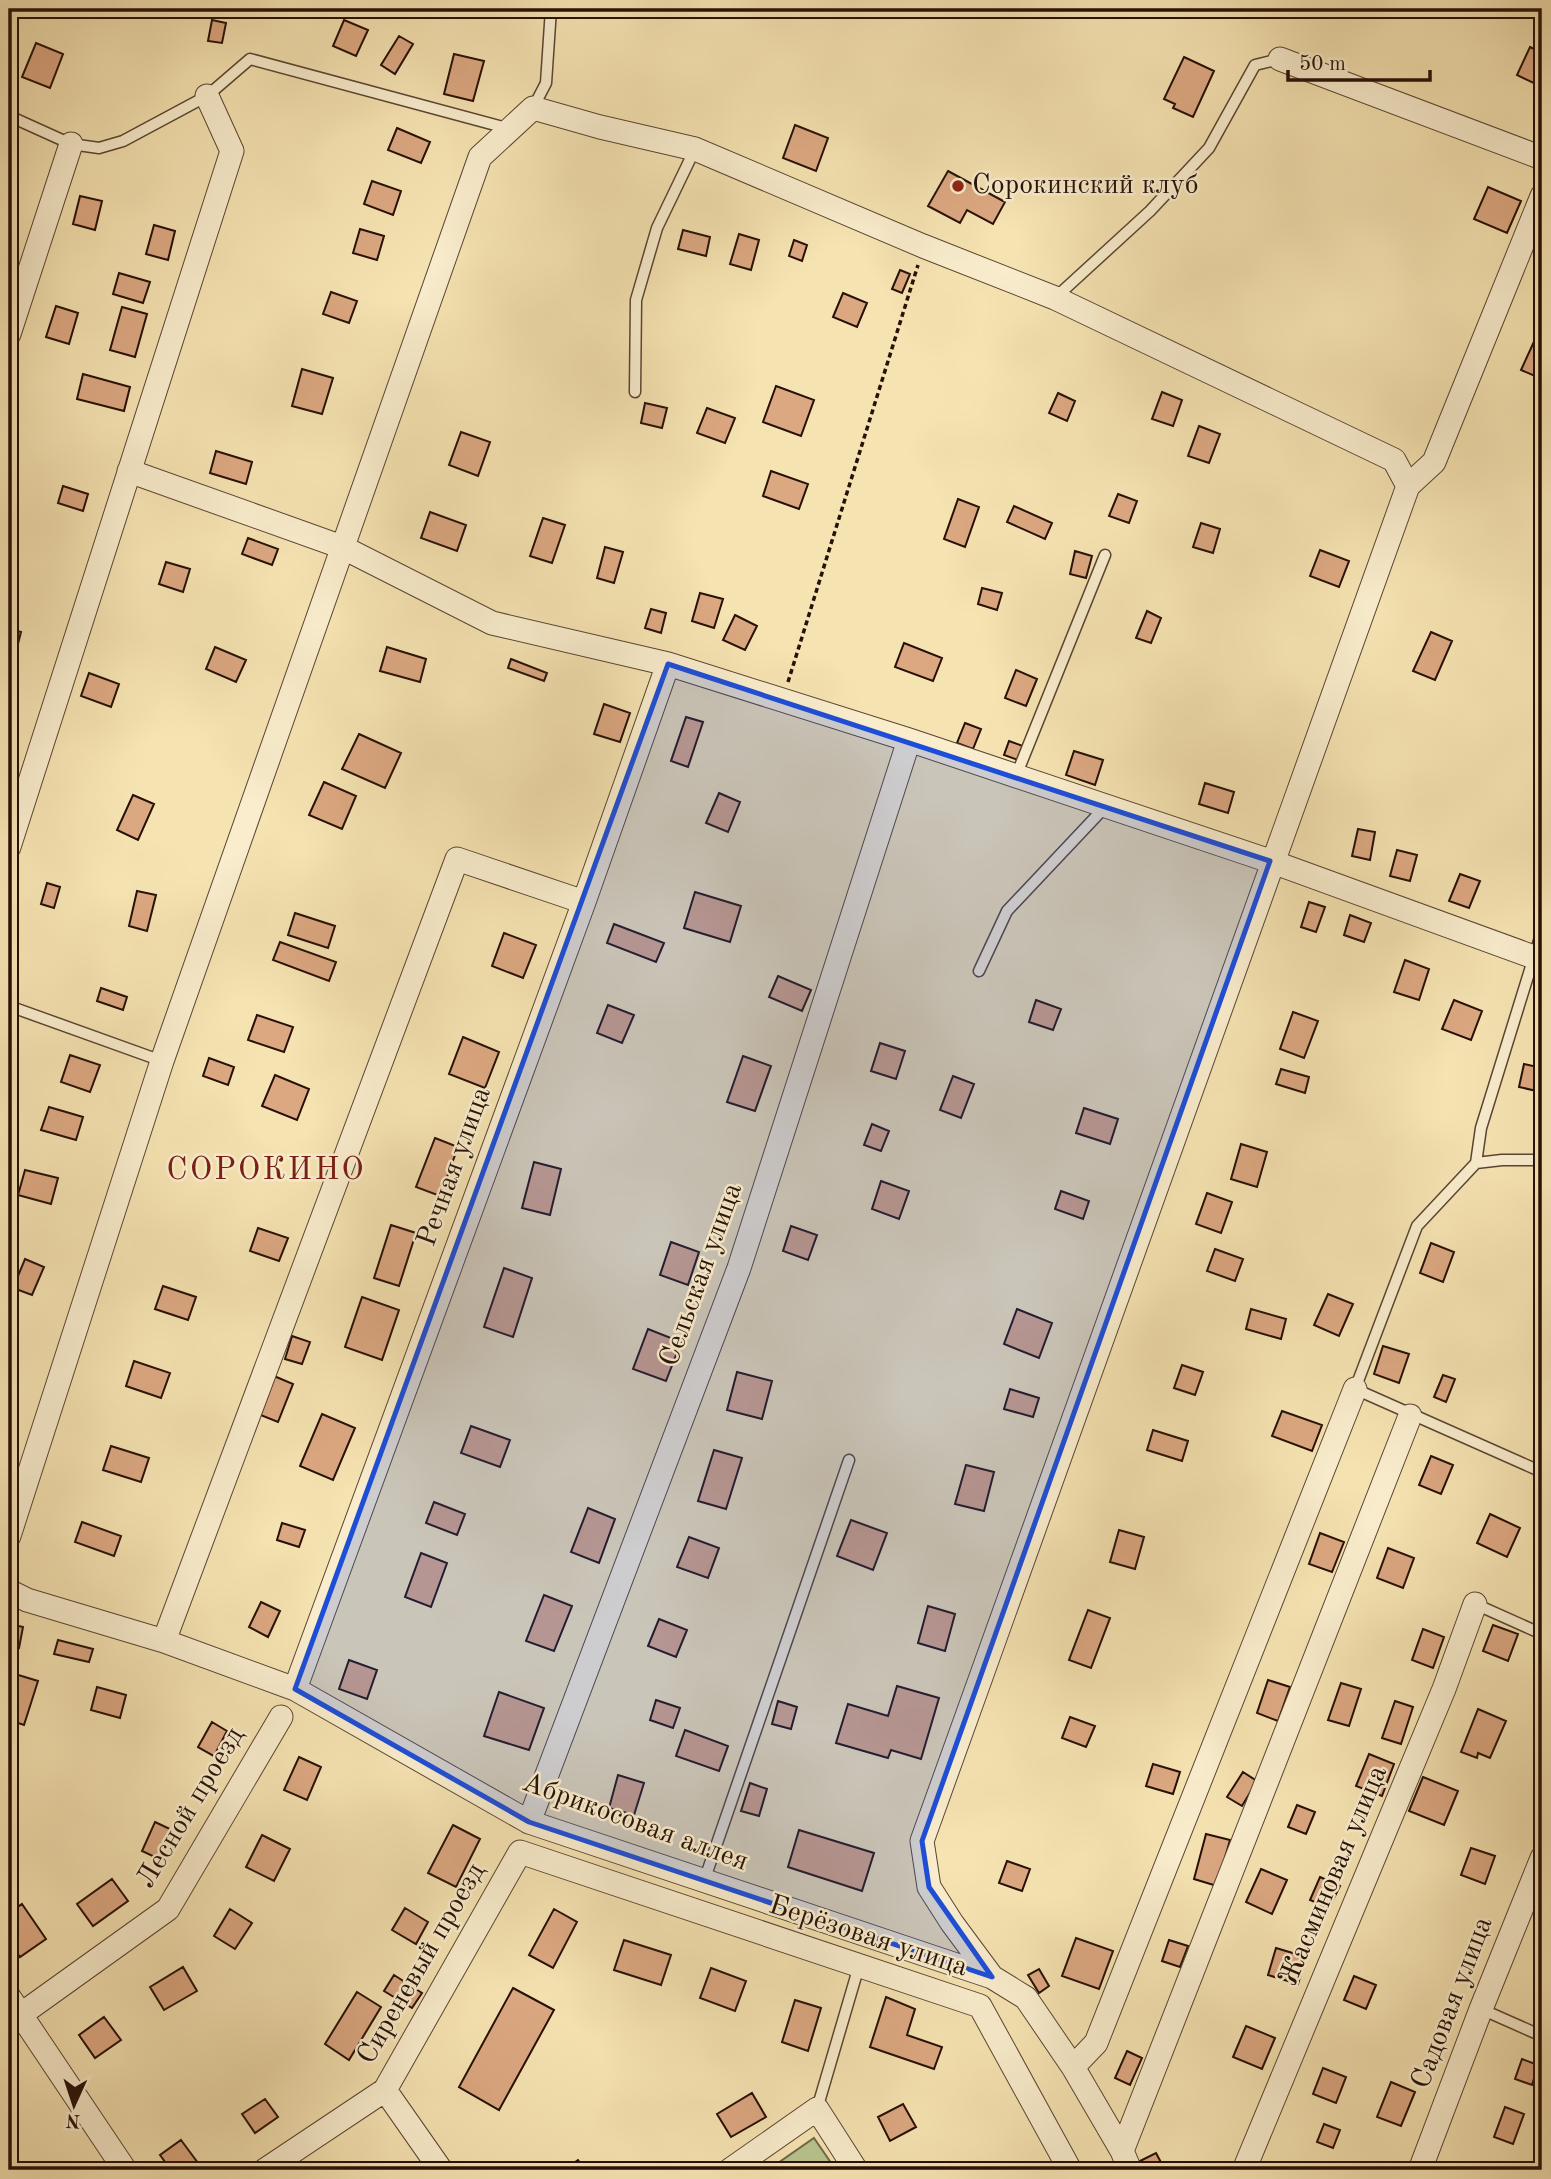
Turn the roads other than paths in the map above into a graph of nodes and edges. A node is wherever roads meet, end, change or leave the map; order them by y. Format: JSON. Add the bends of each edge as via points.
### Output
{"nodes":[{"id":1,"x":551,"y":9,"type":"edge"},
{"id":2,"x":1280,"y":60,"type":"joint"},
{"id":3,"x":206,"y":96,"type":"junction"},
{"id":4,"x":533,"y":108,"type":"junction"},
{"id":5,"x":9,"y":116,"type":"edge"},
{"id":6,"x":510,"y":129,"type":"junction"},
{"id":7,"x":71,"y":144,"type":"junction"},
{"id":8,"x":695,"y":149,"type":"junction"},
{"id":9,"x":1542,"y":158,"type":"edge"},
{"id":10,"x":1542,"y":196,"type":"edge"},
{"id":11,"x":1055,"y":298,"type":"junction"},
{"id":12,"x":9,"y":334,"type":"edge"},
{"id":13,"x":635,"y":392,"type":"dead end"},
{"id":14,"x":130,"y":471,"type":"junction"},
{"id":15,"x":1408,"y":486,"type":"junction"},
{"id":16,"x":342,"y":547,"type":"junction"},
{"id":17,"x":1105,"y":555,"type":"dead end"},
{"id":18,"x":668,"y":664,"type":"junction"},
{"id":19,"x":909,"y":740,"type":"junction"},
{"id":20,"x":1016,"y":776,"type":"junction"},
{"id":21,"x":1106,"y":806,"type":"junction"},
{"id":22,"x":9,"y":847,"type":"edge"},
{"id":23,"x":1270,"y":861,"type":"junction"},
{"id":24,"x":584,"y":902,"type":"junction"},
{"id":25,"x":1542,"y":930,"type":"edge"},
{"id":26,"x":1538,"y":958,"type":"edge"},
{"id":27,"x":979,"y":971,"type":"dead end"},
{"id":28,"x":9,"y":1006,"type":"edge"},
{"id":29,"x":162,"y":1061,"type":"junction"},
{"id":30,"x":1542,"y":1160,"type":"edge"},
{"id":31,"x":1476,"y":1163,"type":"junction"},
{"id":32,"x":1354,"y":1390,"type":"junction"},
{"id":33,"x":1410,"y":1416,"type":"junction"},
{"id":34,"x":849,"y":1460,"type":"dead end"},
{"id":35,"x":1542,"y":1472,"type":"edge"},
{"id":36,"x":9,"y":1536,"type":"edge"},
{"id":37,"x":9,"y":1591,"type":"edge"},
{"id":38,"x":1475,"y":1604,"type":"joint"},
{"id":39,"x":1542,"y":1634,"type":"edge"},
{"id":40,"x":164,"y":1641,"type":"junction"},
{"id":41,"x":295,"y":1689,"type":"junction"},
{"id":42,"x":281,"y":1717,"type":"dead end"},
{"id":43,"x":529,"y":1822,"type":"junction"},
{"id":44,"x":520,"y":1852,"type":"joint"},
{"id":45,"x":1542,"y":1858,"type":"edge"},
{"id":46,"x":704,"y":1881,"type":"junction"},
{"id":47,"x":859,"y":1966,"type":"junction"},
{"id":48,"x":992,"y":1977,"type":"junction"},
{"id":49,"x":1481,"y":2009,"type":"junction"},
{"id":50,"x":12,"y":2012,"type":"edge"},
{"id":51,"x":1542,"y":2036,"type":"edge"},
{"id":52,"x":1073,"y":2067,"type":"junction"},
{"id":53,"x":385,"y":2090,"type":"junction"},
{"id":54,"x":817,"y":2109,"type":"junction"},
{"id":55,"x":1126,"y":2161,"type":"edge"},
{"id":56,"x":125,"y":2170,"type":"edge"},
{"id":57,"x":265,"y":2170,"type":"edge"},
{"id":58,"x":441,"y":2170,"type":"edge"},
{"id":59,"x":730,"y":2170,"type":"edge"},
{"id":60,"x":856,"y":2170,"type":"edge"},
{"id":61,"x":1070,"y":2170,"type":"edge"},
{"id":62,"x":1244,"y":2170,"type":"edge"},
{"id":63,"x":1420,"y":2170,"type":"edge"}],
"edges":[{"from":1,"to":4,"type":"lane","via":[[546,83]]},
{"from":2,"to":9,"type":"street"},
{"from":2,"to":11,"type":"lane","via":[[1255,65],[1209,148],[1150,211]]},
{"from":3,"to":6,"type":"lane","via":[[250,59]]},
{"from":3,"to":7,"type":"lane","via":[[124,141],[99,148]]},
{"from":3,"to":14,"type":"street","via":[[232,151]]},
{"from":4,"to":6,"type":"street"},
{"from":4,"to":8,"type":"street"},
{"from":5,"to":7,"type":"lane"},
{"from":6,"to":16,"type":"street","via":[[480,157]]},
{"from":7,"to":12,"type":"street"},
{"from":8,"to":11,"type":"street"},
{"from":8,"to":13,"type":"lane","via":[[657,228],[636,300]]},
{"from":10,"to":15,"type":"street","via":[[1434,462]]},
{"from":11,"to":15,"type":"street","via":[[1394,460]]},
{"from":14,"to":16,"type":"street"},
{"from":14,"to":22,"type":"street"},
{"from":15,"to":23,"type":"street"},
{"from":16,"to":18,"type":"street","via":[[492,623]]},
{"from":16,"to":29,"type":"street"},
{"from":17,"to":20,"type":"lane"},
{"from":18,"to":19,"type":"street"},
{"from":18,"to":24,"type":"street","name":"Речная улица"},
{"from":19,"to":20,"type":"street"},
{"from":19,"to":43,"type":"street","name":"Сельская улица","via":[[739,1268]]},
{"from":20,"to":21,"type":"street"},
{"from":21,"to":23,"type":"street"},
{"from":21,"to":27,"type":"lane","via":[[1007,911]]},
{"from":23,"to":26,"type":"street"},
{"from":23,"to":48,"type":"street","via":[[922,1841],[929,1887]]},
{"from":24,"to":40,"type":"street","via":[[457,859]]},
{"from":24,"to":41,"type":"street","name":"Речная улица"},
{"from":25,"to":26,"type":"lane"},
{"from":26,"to":31,"type":"lane","via":[[1481,1128]]},
{"from":28,"to":29,"type":"lane"},
{"from":29,"to":36,"type":"street"},
{"from":30,"to":31,"type":"lane"},
{"from":31,"to":32,"type":"lane","via":[[1417,1226]]},
{"from":32,"to":33,"type":"lane"},
{"from":32,"to":52,"type":"street","via":[[1096,2043]]},
{"from":33,"to":35,"type":"lane"},
{"from":33,"to":55,"type":"street"},
{"from":34,"to":46,"type":"lane"},
{"from":37,"to":40,"type":"street","name":"Абрикосовая аллея"},
{"from":38,"to":39,"type":"lane"},
{"from":38,"to":62,"type":"street","name":"Жасминовая улица"},
{"from":40,"to":41,"type":"street","name":"Абрикосовая аллея"},
{"from":41,"to":43,"type":"street","name":"Абрикосовая аллея"},
{"from":42,"to":50,"type":"street","name":"Лесной проезд","via":[[168,1909]]},
{"from":43,"to":46,"type":"street","name":"Абрикосовая аллея"},
{"from":44,"to":47,"type":"street","name":"Берёзовая улица"},
{"from":44,"to":53,"type":"street","name":"Сиреневый проезд"},
{"from":45,"to":49,"type":"street","name":"Садовая улица"},
{"from":46,"to":48,"type":"street","name":"Абрикосовая аллея"},
{"from":47,"to":54,"type":"lane"},
{"from":47,"to":61,"type":"street","name":"Берёзовая улица","via":[[980,2006]]},
{"from":48,"to":52,"type":"street","name":"Абрикосовая аллея","via":[[1026,1998]]},
{"from":49,"to":51,"type":"lane"},
{"from":49,"to":63,"type":"street","name":"Садовая улица"},
{"from":50,"to":56,"type":"street"},
{"from":52,"to":55,"type":"street","name":"Абрикосовая аллея"},
{"from":53,"to":57,"type":"street","name":"Сиреневый проезд"},
{"from":53,"to":58,"type":"street"},
{"from":54,"to":59,"type":"street"},
{"from":54,"to":60,"type":"street"}]}
